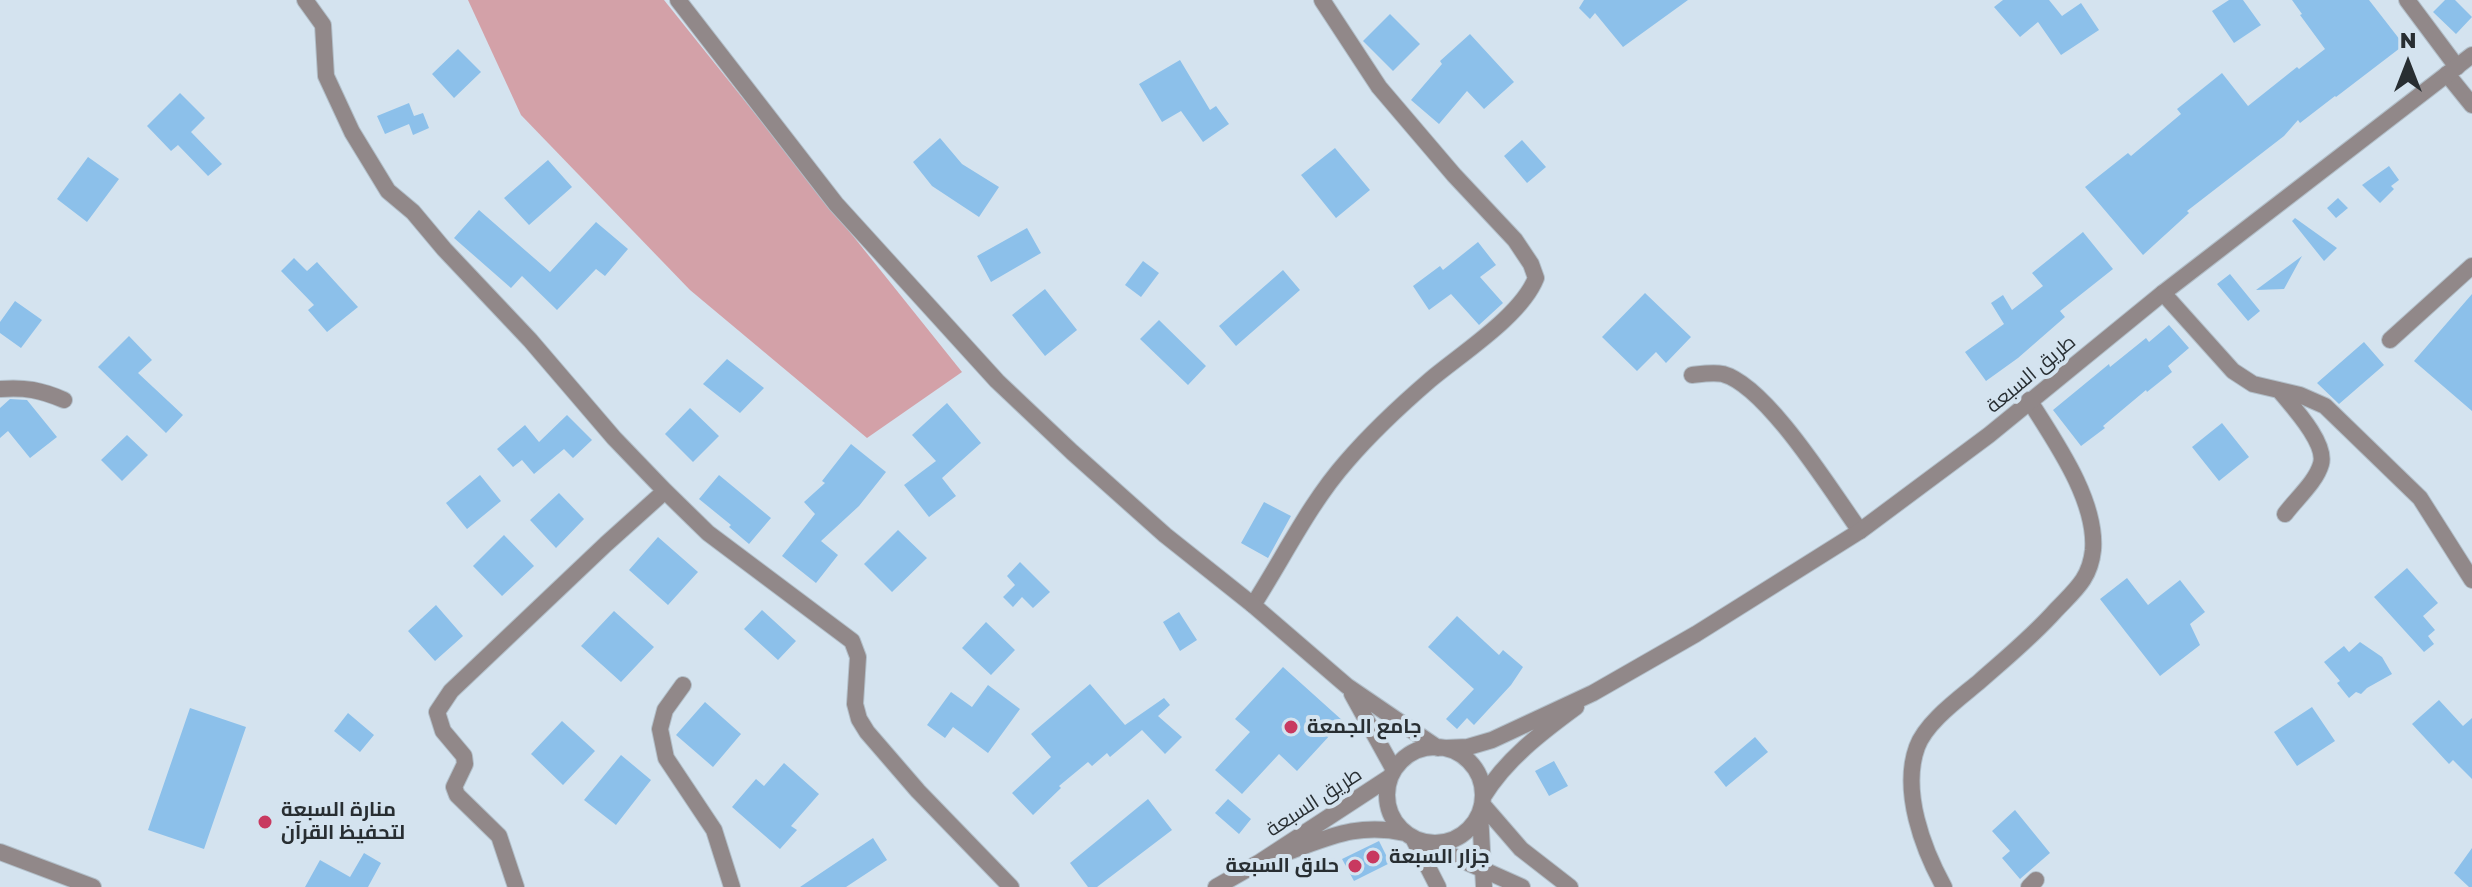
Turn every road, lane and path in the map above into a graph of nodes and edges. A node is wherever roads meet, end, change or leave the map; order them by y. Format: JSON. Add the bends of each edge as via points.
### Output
{"nodes":[{"id":1,"x":305,"y":0,"type":"edge"},
{"id":2,"x":678,"y":0,"type":"edge"},
{"id":3,"x":1322,"y":0,"type":"edge"},
{"id":4,"x":2407,"y":0,"type":"edge"},
{"id":5,"x":2472,"y":55,"type":"edge"},
{"id":6,"x":2452,"y":70,"type":"junction"},
{"id":7,"x":2472,"y":105,"type":"edge"},
{"id":8,"x":2472,"y":266,"type":"edge"},
{"id":9,"x":2163,"y":293,"type":"junction"},
{"id":10,"x":2390,"y":340,"type":"dead end"},
{"id":11,"x":1692,"y":375,"type":"dead end"},
{"id":12,"x":0,"y":389,"type":"edge"},
{"id":13,"x":2279,"y":390,"type":"junction"},
{"id":14,"x":64,"y":400,"type":"dead end"},
{"id":15,"x":2029,"y":400,"type":"junction"},
{"id":16,"x":665,"y":491,"type":"junction"},
{"id":17,"x":2285,"y":514,"type":"dead end"},
{"id":18,"x":1860,"y":531,"type":"junction"},
{"id":19,"x":2472,"y":580,"type":"edge"},
{"id":20,"x":1253,"y":605,"type":"junction"},
{"id":21,"x":683,"y":685,"type":"dead end"},
{"id":22,"x":1347,"y":686,"type":"junction"},
{"id":23,"x":1593,"y":693,"type":"junction"},
{"id":24,"x":1441,"y":748,"type":"junction"},
{"id":25,"x":1392,"y":774,"type":"junction"},
{"id":26,"x":1482,"y":804,"type":"junction"},
{"id":27,"x":1412,"y":837,"type":"junction"},
{"id":28,"x":0,"y":852,"type":"edge"},
{"id":29,"x":1260,"y":862,"type":"junction"},
{"id":30,"x":1484,"y":879,"type":"edge"},
{"id":31,"x":93,"y":887,"type":"edge"},
{"id":32,"x":516,"y":887,"type":"edge"},
{"id":33,"x":732,"y":887,"type":"edge"},
{"id":34,"x":1011,"y":887,"type":"edge"},
{"id":35,"x":1216,"y":887,"type":"edge"},
{"id":36,"x":1438,"y":887,"type":"edge"},
{"id":37,"x":1522,"y":887,"type":"edge"},
{"id":38,"x":1570,"y":887,"type":"edge"},
{"id":39,"x":1944,"y":887,"type":"edge"}],
"edges":[{"from":1,"to":16,"type":"street","via":[[323,25],[326,76],[388,191],[413,212]]},
{"from":2,"to":20,"type":"street","via":[[836,204],[997,381],[1165,535]]},
{"from":3,"to":20,"type":"street","via":[[1379,87],[1515,240],[1536,278],[1503,321],[1431,379],[1346,462],[1313,504]]},
{"from":4,"to":6,"type":"street"},
{"from":5,"to":6,"type":"street","name":"طريق السبعة"},
{"from":6,"to":7,"type":"street"},
{"from":6,"to":9,"type":"street","name":"طريق السبعة"},
{"from":8,"to":10,"type":"street"},
{"from":9,"to":13,"type":"street","via":[[2233,371],[2253,384]]},
{"from":9,"to":15,"type":"street","name":"طريق السبعة"},
{"from":11,"to":18,"type":"street","via":[[1720,373],[1759,397]]},
{"from":12,"to":14,"type":"street","via":[[40,390]]},
{"from":13,"to":17,"type":"street","via":[[2319,443],[2323,461]]},
{"from":13,"to":19,"type":"street","via":[[2325,406],[2381,458],[2420,498]]},
{"from":15,"to":18,"type":"street","name":"طريق السبعة"},
{"from":15,"to":39,"type":"street","via":[[2071,466],[2083,499],[2093,547],[2088,576],[2040,627],[1954,701],[1918,744],[1912,770],[1915,809],[1930,862]]},
{"from":16,"to":32,"type":"street","via":[[451,691],[437,712],[443,731],[464,756],[454,787],[457,795],[499,836]]},
{"from":16,"to":34,"type":"street","via":[[708,533],[852,641],[858,657],[855,704],[867,732]]},
{"from":18,"to":23,"type":"street","name":"طريق السبعة"},
{"from":20,"to":22,"type":"street"},
{"from":21,"to":33,"type":"street","via":[[665,710],[660,729],[666,758],[714,830]]},
{"from":22,"to":24,"type":"street"},
{"from":22,"to":25,"type":"street","via":[[1372,726]]},
{"from":23,"to":24,"type":"street","via":[[1492,740]]},
{"from":23,"to":26,"type":"street","via":[[1506,766]]},
{"from":24,"to":25,"type":"street","via":[[1408,756]]},
{"from":24,"to":26,"type":"street","via":[[1473,766]]},
{"from":25,"to":27,"type":"street","via":[[1388,807],[1394,821]]},
{"from":25,"to":29,"type":"street","name":"طريق السبعة"},
{"from":26,"to":27,"type":"street","via":[[1471,827],[1456,838],[1438,843]]},
{"from":26,"to":30,"type":"street"},
{"from":26,"to":38,"type":"street","via":[[1521,849]]},
{"from":27,"to":29,"type":"street","name":"طريق السبعة","via":[[1366,828],[1346,831]]},
{"from":27,"to":30,"type":"street"},
{"from":27,"to":36,"type":"street"},
{"from":28,"to":31,"type":"street"},
{"from":29,"to":35,"type":"street","name":"طريق السبعة"},
{"from":30,"to":37,"type":"street"}]}
